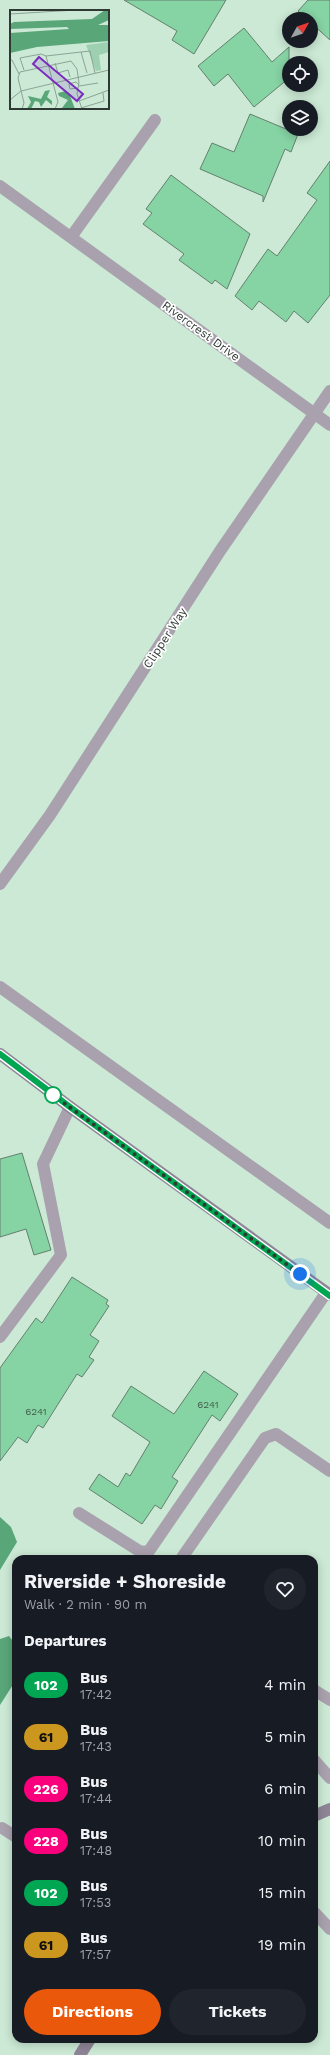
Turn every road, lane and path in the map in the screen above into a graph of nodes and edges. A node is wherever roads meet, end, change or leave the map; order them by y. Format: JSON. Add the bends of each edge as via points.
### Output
{"nodes":[{"id":1,"x":155,"y":120,"type":"dead end"},
{"id":2,"x":0,"y":186,"type":"edge"},
{"id":3,"x":71,"y":237,"type":"junction"},
{"id":4,"x":330,"y":391,"type":"edge"},
{"id":5,"x":315,"y":414,"type":"junction"},
{"id":6,"x":330,"y":425,"type":"edge"},
{"id":7,"x":0,"y":884,"type":"edge"},
{"id":8,"x":0,"y":987,"type":"edge"},
{"id":9,"x":0,"y":1054,"type":"edge"},
{"id":10,"x":70,"y":1107,"type":"junction"},
{"id":11,"x":330,"y":1223,"type":"edge"},
{"id":12,"x":328,"y":1294,"type":"edge"},
{"id":13,"x":0,"y":1337,"type":"edge"},
{"id":14,"x":330,"y":1471,"type":"edge"},
{"id":15,"x":79,"y":1514,"type":"dead end"},
{"id":16,"x":184,"y":1555,"type":"edge"},
{"id":17,"x":318,"y":1692,"type":"edge"},
{"id":18,"x":330,"y":1700,"type":"edge"},
{"id":19,"x":318,"y":1764,"type":"edge"},
{"id":20,"x":330,"y":1778,"type":"edge"},
{"id":21,"x":330,"y":1809,"type":"edge"},
{"id":22,"x":318,"y":1814,"type":"edge"},
{"id":23,"x":2,"y":1828,"type":"dead end"},
{"id":24,"x":12,"y":1834,"type":"edge"},
{"id":25,"x":318,"y":1916,"type":"edge"},
{"id":26,"x":330,"y":1928,"type":"edge"},
{"id":27,"x":88,"y":2043,"type":"edge"},
{"id":28,"x":80,"y":2055,"type":"edge"}],
"edges":[{"from":1,"to":3,"type":"street"},
{"from":2,"to":3,"type":"street","name":"Rivercrest Drive"},
{"from":3,"to":5,"type":"street","name":"Rivercrest Drive"},
{"from":4,"to":5,"type":"street","name":"Clipper Way"},
{"from":5,"to":6,"type":"street","name":"Rivercrest Drive"},
{"from":5,"to":7,"type":"street","name":"Clipper Way","via":[[220,551],[50,815]]},
{"from":8,"to":11,"type":"street"},
{"from":9,"to":10,"type":"main road"},
{"from":10,"to":12,"type":"main road"},
{"from":10,"to":13,"type":"street","via":[[43,1164],[61,1255]]},
{"from":12,"to":15,"type":"street","via":[[148,1551],[141,1552]]},
{"from":14,"to":16,"type":"street","via":[[276,1434],[265,1438]]},
{"from":17,"to":18,"type":"street"},
{"from":19,"to":20,"type":"street"},
{"from":21,"to":22,"type":"main road"},
{"from":23,"to":24,"type":"street"},
{"from":25,"to":26,"type":"street"},
{"from":27,"to":28,"type":"main road"}]}
